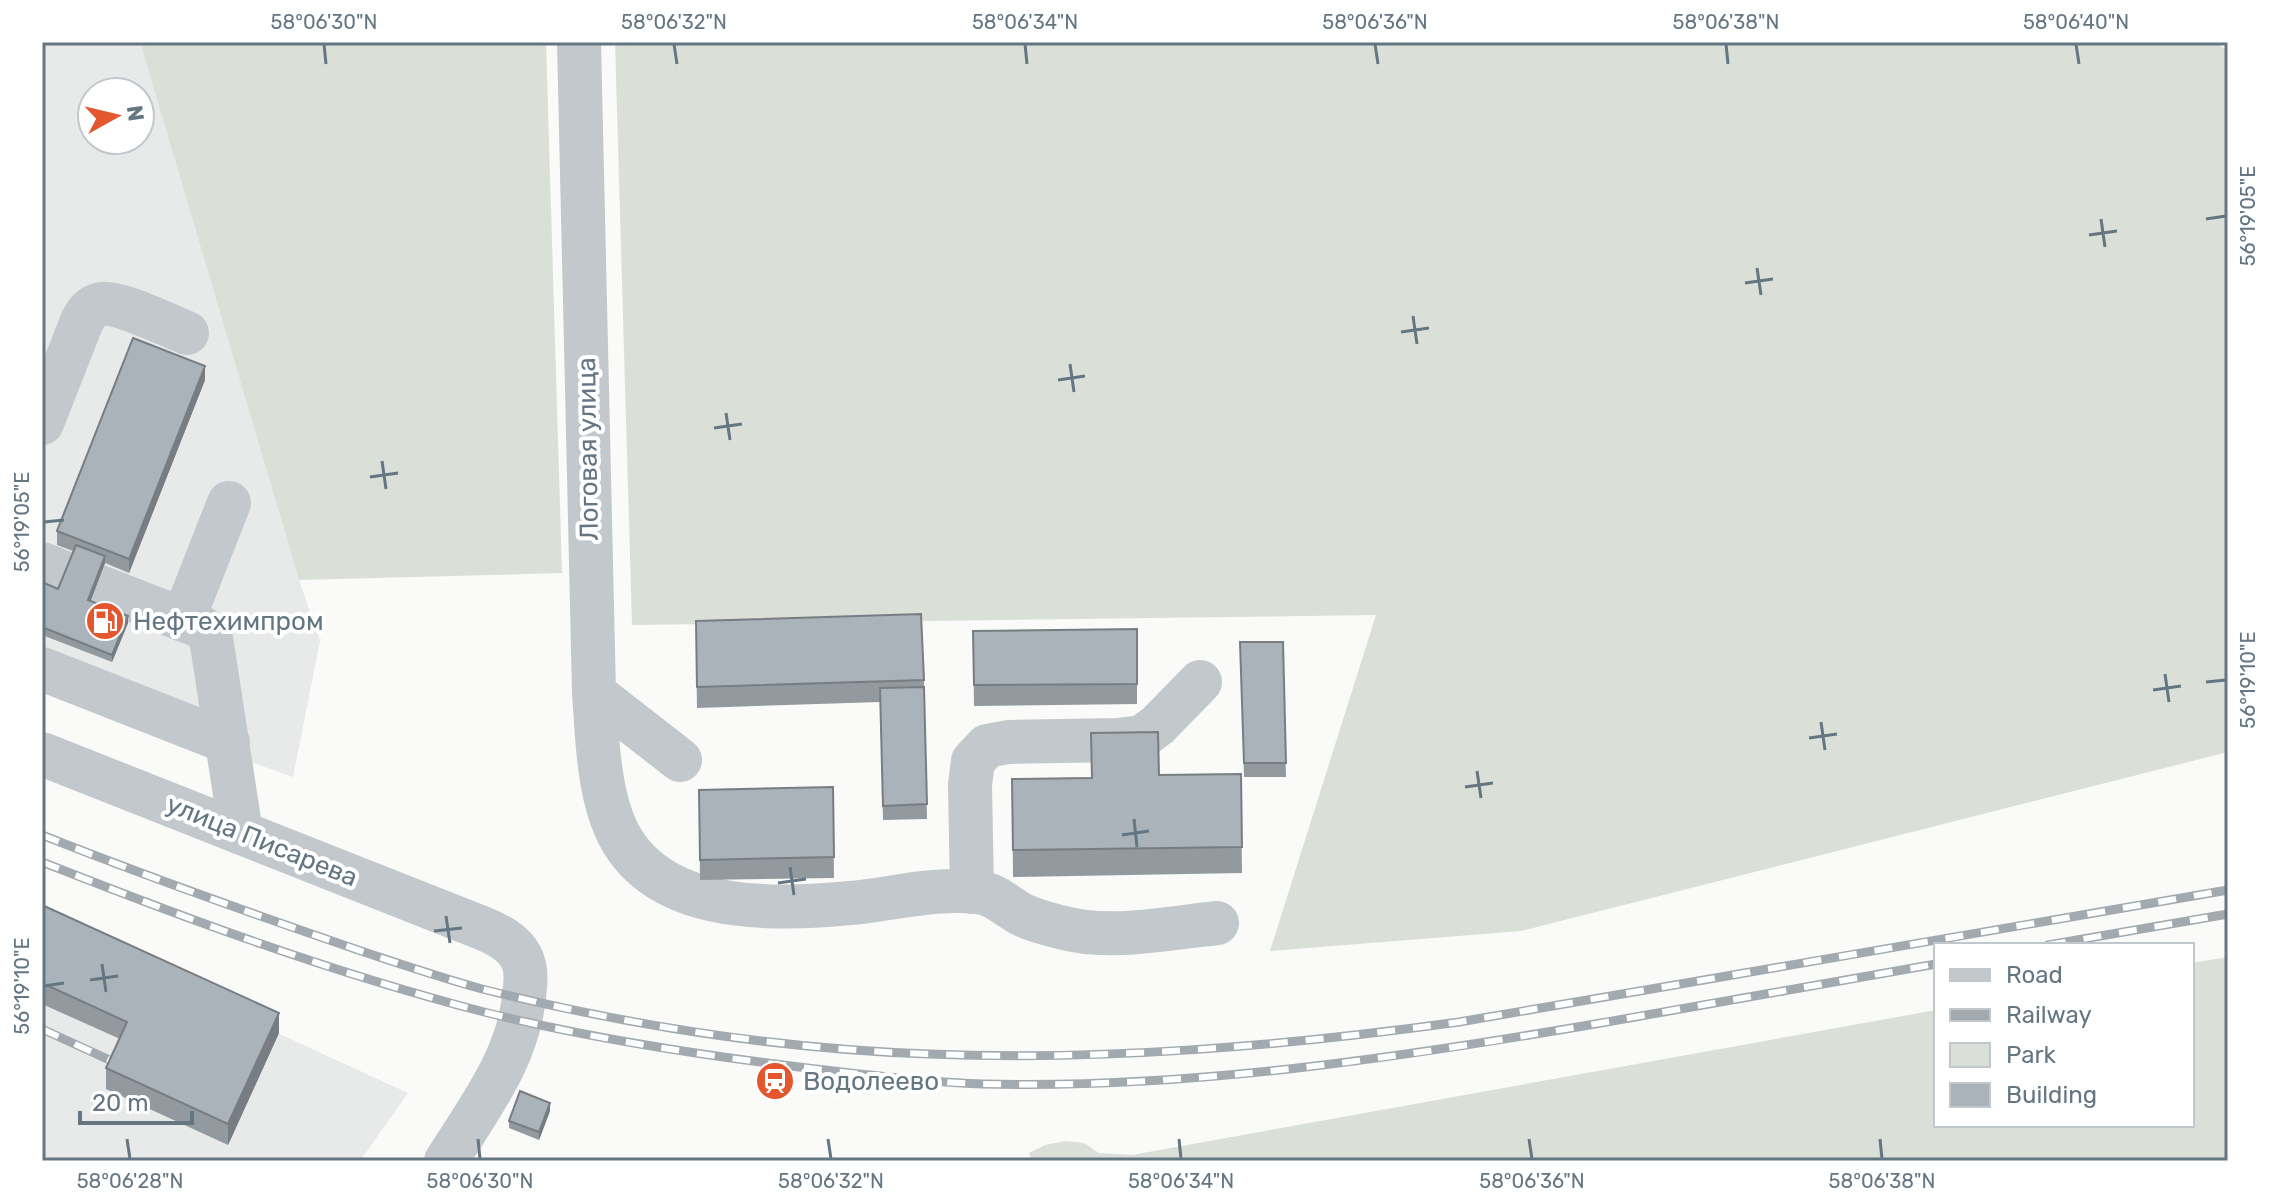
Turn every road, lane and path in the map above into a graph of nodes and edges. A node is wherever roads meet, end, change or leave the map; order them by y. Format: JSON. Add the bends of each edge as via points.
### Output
{"nodes":[{"id":1,"x":579,"y":42,"type":"edge"},
{"id":2,"x":187,"y":333,"type":"dead end"},
{"id":3,"x":42,"y":423,"type":"edge"},
{"id":4,"x":229,"y":503,"type":"dead end"},
{"id":5,"x":69,"y":575,"type":"edge"},
{"id":6,"x":183,"y":620,"type":"junction"},
{"id":7,"x":42,"y":669,"type":"edge"},
{"id":8,"x":1200,"y":682,"type":"dead end"},
{"id":9,"x":594,"y":693,"type":"junction"},
{"id":10,"x":228,"y":742,"type":"junction"},
{"id":11,"x":42,"y":754,"type":"edge"},
{"id":12,"x":680,"y":760,"type":"dead end"},
{"id":13,"x":241,"y":833,"type":"junction"},
{"id":14,"x":972,"y":892,"type":"junction"},
{"id":15,"x":1217,"y":923,"type":"dead end"},
{"id":16,"x":446,"y":1161,"type":"edge"}],
"edges":[{"from":1,"to":9,"type":"street","name":"Логовая улица"},
{"from":2,"to":3,"type":"street","via":[[115,304],[90,308]]},
{"from":4,"to":6,"type":"street"},
{"from":5,"to":6,"type":"street"},
{"from":6,"to":10,"type":"street","via":[[211,638]]},
{"from":7,"to":10,"type":"street"},
{"from":8,"to":14,"type":"street","via":[[1142,737],[987,746],[973,761],[970,785]]},
{"from":9,"to":12,"type":"street"},
{"from":9,"to":14,"type":"street","name":"Логовая улица","via":[[611,818],[627,850],[662,881],[711,900],[758,906],[809,907]]},
{"from":10,"to":13,"type":"street"},
{"from":11,"to":13,"type":"street","name":"улица Писарева"},
{"from":13,"to":16,"type":"street","name":"улица Писарева","via":[[482,928],[508,941],[523,959],[522,1020],[514,1047]]},
{"from":14,"to":15,"type":"street","via":[[1064,929],[1110,934]]}]}
